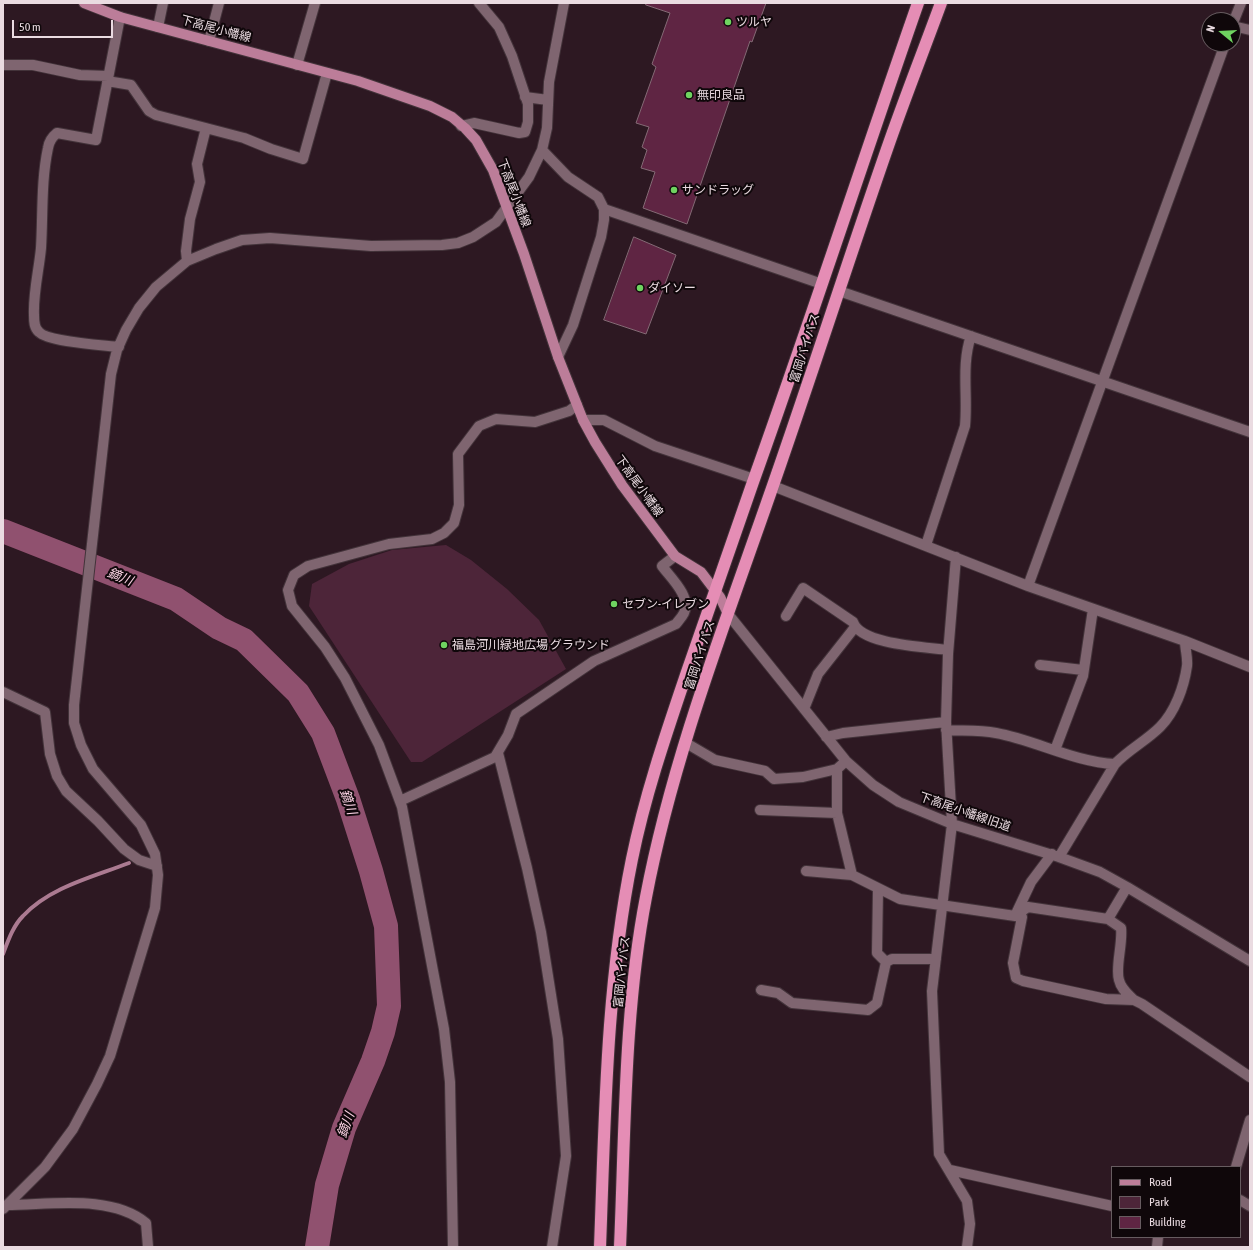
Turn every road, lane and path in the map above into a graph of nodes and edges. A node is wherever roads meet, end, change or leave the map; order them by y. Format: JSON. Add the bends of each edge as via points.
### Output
{"nodes":[{"id":1,"x":84,"y":3,"type":"edge"},
{"id":2,"x":163,"y":3,"type":"edge"},
{"id":3,"x":219,"y":3,"type":"edge"},
{"id":4,"x":315,"y":3,"type":"edge"},
{"id":5,"x":479,"y":3,"type":"edge"},
{"id":6,"x":564,"y":3,"type":"edge"},
{"id":7,"x":918,"y":3,"type":"edge"},
{"id":8,"x":940,"y":3,"type":"edge"},
{"id":9,"x":120,"y":17,"type":"junction"},
{"id":10,"x":158,"y":27,"type":"junction"},
{"id":11,"x":209,"y":41,"type":"junction"},
{"id":12,"x":1223,"y":52,"type":"edge"},
{"id":13,"x":297,"y":64,"type":"junction"},
{"id":14,"x":3,"y":65,"type":"edge"},
{"id":15,"x":327,"y":73,"type":"junction"},
{"id":16,"x":108,"y":79,"type":"junction"},
{"id":17,"x":525,"y":97,"type":"junction"},
{"id":18,"x":548,"y":100,"type":"junction"},
{"id":19,"x":461,"y":126,"type":"junction"},
{"id":20,"x":206,"y":128,"type":"junction"},
{"id":21,"x":542,"y":150,"type":"junction"},
{"id":22,"x":506,"y":207,"type":"junction"},
{"id":23,"x":604,"y":209,"type":"junction"},
{"id":24,"x":187,"y":261,"type":"junction"},
{"id":25,"x":822,"y":284,"type":"junction"},
{"id":26,"x":838,"y":291,"type":"junction"},
{"id":27,"x":971,"y":336,"type":"junction"},
{"id":28,"x":119,"y":347,"type":"junction"},
{"id":29,"x":558,"y":357,"type":"junction"},
{"id":30,"x":1104,"y":380,"type":"junction"},
{"id":31,"x":577,"y":405,"type":"junction"},
{"id":32,"x":583,"y":420,"type":"junction"},
{"id":33,"x":1250,"y":432,"type":"edge"},
{"id":34,"x":754,"y":479,"type":"junction"},
{"id":35,"x":773,"y":486,"type":"junction"},
{"id":36,"x":926,"y":545,"type":"junction"},
{"id":37,"x":675,"y":556,"type":"junction"},
{"id":38,"x":956,"y":557,"type":"junction"},
{"id":39,"x":1028,"y":586,"type":"junction"},
{"id":40,"x":715,"y":589,"type":"junction"},
{"id":41,"x":1093,"y":609,"type":"junction"},
{"id":42,"x":728,"y":614,"type":"junction"},
{"id":43,"x":786,"y":616,"type":"dead end"},
{"id":44,"x":855,"y":627,"type":"junction"},
{"id":45,"x":1185,"y":641,"type":"junction"},
{"id":46,"x":948,"y":650,"type":"junction"},
{"id":47,"x":1040,"y":665,"type":"dead end"},
{"id":48,"x":1250,"y":667,"type":"edge"},
{"id":49,"x":1083,"y":670,"type":"junction"},
{"id":50,"x":3,"y":692,"type":"edge"},
{"id":51,"x":804,"y":709,"type":"junction"},
{"id":52,"x":946,"y":726,"type":"junction"},
{"id":53,"x":826,"y":737,"type":"junction"},
{"id":54,"x":686,"y":743,"type":"junction"},
{"id":55,"x":1055,"y":750,"type":"junction"},
{"id":56,"x":498,"y":753,"type":"junction"},
{"id":57,"x":846,"y":761,"type":"junction"},
{"id":58,"x":1114,"y":764,"type":"junction"},
{"id":59,"x":837,"y":769,"type":"junction"},
{"id":60,"x":400,"y":801,"type":"junction"},
{"id":61,"x":760,"y":810,"type":"dead end"},
{"id":62,"x":837,"y":813,"type":"junction"},
{"id":63,"x":952,"y":824,"type":"junction"},
{"id":64,"x":1056,"y":856,"type":"junction"},
{"id":65,"x":157,"y":866,"type":"junction"},
{"id":66,"x":806,"y":871,"type":"dead end"},
{"id":67,"x":852,"y":875,"type":"junction"},
{"id":68,"x":1128,"y":887,"type":"junction"},
{"id":69,"x":878,"y":889,"type":"junction"},
{"id":70,"x":941,"y":906,"type":"junction"},
{"id":71,"x":1015,"y":916,"type":"junction"},
{"id":72,"x":1108,"y":919,"type":"junction"},
{"id":73,"x":936,"y":959,"type":"junction"},
{"id":74,"x":1250,"y":961,"type":"edge"},
{"id":75,"x":886,"y":962,"type":"junction"},
{"id":76,"x":761,"y":990,"type":"dead end"},
{"id":77,"x":1134,"y":1000,"type":"junction"},
{"id":78,"x":1250,"y":1077,"type":"edge"},
{"id":79,"x":1250,"y":1120,"type":"edge"},
{"id":80,"x":1236,"y":1166,"type":"edge"},
{"id":81,"x":950,"y":1170,"type":"junction"},
{"id":82,"x":1241,"y":1201,"type":"edge"},
{"id":83,"x":1111,"y":1206,"type":"edge"},
{"id":84,"x":1250,"y":1206,"type":"edge"},
{"id":85,"x":5,"y":1207,"type":"edge"},
{"id":86,"x":148,"y":1247,"type":"edge"},
{"id":87,"x":453,"y":1247,"type":"edge"},
{"id":88,"x":552,"y":1247,"type":"edge"},
{"id":89,"x":600,"y":1247,"type":"edge"},
{"id":90,"x":620,"y":1247,"type":"edge"},
{"id":91,"x":966,"y":1247,"type":"edge"}],
"edges":[{"from":1,"to":9,"type":"main road","name":"下高尾小幡線"},
{"from":2,"to":10,"type":"street"},
{"from":3,"to":11,"type":"street"},
{"from":4,"to":13,"type":"street"},
{"from":5,"to":17,"type":"street","via":[[499,27],[512,56]]},
{"from":6,"to":18,"type":"street","via":[[556,39]]},
{"from":7,"to":25,"type":"highway","name":"富岡バイパス"},
{"from":8,"to":26,"type":"highway","name":"富岡バイパス"},
{"from":9,"to":10,"type":"main road","name":"下高尾小幡線"},
{"from":9,"to":16,"type":"street"},
{"from":10,"to":11,"type":"main road","name":"下高尾小幡線"},
{"from":11,"to":13,"type":"main road","name":"下高尾小幡線"},
{"from":12,"to":30,"type":"street"},
{"from":13,"to":15,"type":"main road","name":"下高尾小幡線"},
{"from":14,"to":16,"type":"street","via":[[33,65]]},
{"from":15,"to":19,"type":"main road","name":"下高尾小幡線","via":[[430,106],[452,117]]},
{"from":15,"to":20,"type":"street","via":[[303,158]]},
{"from":16,"to":20,"type":"street","via":[[131,85],[149,111],[156,115]]},
{"from":16,"to":28,"type":"street","via":[[96,140],[57,133],[48,146],[41,200],[41,248],[34,314],[37,331],[42,335],[53,339]]},
{"from":17,"to":18,"type":"street"},
{"from":17,"to":19,"type":"street","via":[[528,104],[525,132],[519,133],[474,123]]},
{"from":18,"to":21,"type":"street","via":[[547,128]]},
{"from":19,"to":22,"type":"main road","name":"下高尾小幡線","via":[[476,140],[485,154]]},
{"from":20,"to":24,"type":"street","via":[[197,164],[200,182],[190,219]]},
{"from":21,"to":22,"type":"street","via":[[529,177]]},
{"from":21,"to":23,"type":"street","via":[[568,177],[598,197]]},
{"from":22,"to":24,"type":"street","via":[[496,222],[474,237],[458,243],[371,246],[270,238],[242,240]]},
{"from":22,"to":29,"type":"main road","name":"下高尾小幡線"},
{"from":23,"to":25,"type":"street"},
{"from":23,"to":29,"type":"street","via":[[601,237],[573,325]]},
{"from":24,"to":28,"type":"street","via":[[156,286],[139,308]]},
{"from":25,"to":34,"type":"highway","name":"富岡バイパス"},
{"from":26,"to":27,"type":"street"},
{"from":26,"to":35,"type":"highway","name":"富岡バイパス"},
{"from":27,"to":30,"type":"street"},
{"from":27,"to":36,"type":"street","via":[[964,372],[965,426]]},
{"from":28,"to":65,"type":"street","via":[[111,374],[74,705],[81,745],[93,768],[141,825],[155,854]]},
{"from":29,"to":31,"type":"main road","name":"下高尾小幡線"},
{"from":30,"to":33,"type":"street"},
{"from":30,"to":39,"type":"street"},
{"from":31,"to":32,"type":"main road","name":"下高尾小幡線"},
{"from":31,"to":60,"type":"street","via":[[569,411],[535,422],[496,419],[479,426],[458,454],[459,505],[454,523],[444,533],[432,539],[389,544],[308,566],[294,576],[288,590],[292,606],[325,647],[345,678],[379,745]]},
{"from":32,"to":34,"type":"street","via":[[604,420],[654,446]]},
{"from":32,"to":37,"type":"main road","name":"下高尾小幡線","via":[[611,470]]},
{"from":34,"to":40,"type":"highway","name":"富岡バイパス"},
{"from":35,"to":36,"type":"street"},
{"from":35,"to":42,"type":"highway","name":"富岡バイパス"},
{"from":36,"to":38,"type":"street"},
{"from":37,"to":40,"type":"main road","name":"下高尾小幡線","via":[[701,572]]},
{"from":37,"to":56,"type":"street","via":[[662,566],[681,592],[685,604],[685,612],[676,624],[594,661],[516,714]]},
{"from":38,"to":39,"type":"street"},
{"from":38,"to":46,"type":"street"},
{"from":39,"to":41,"type":"street"},
{"from":40,"to":42,"type":"main road","name":"下高尾小幡線"},
{"from":40,"to":89,"type":"highway","name":"富岡バイパス","via":[[655,771],[626,891],[618,940],[607,1049]]},
{"from":41,"to":45,"type":"street"},
{"from":41,"to":49,"type":"street"},
{"from":42,"to":51,"type":"street","name":"下高尾小幡線旧道"},
{"from":42,"to":54,"type":"highway","name":"富岡バイパス"},
{"from":43,"to":44,"type":"street","via":[[803,588],[853,622]]},
{"from":44,"to":46,"type":"street","via":[[876,639]]},
{"from":44,"to":51,"type":"street","via":[[818,674]]},
{"from":45,"to":48,"type":"street"},
{"from":45,"to":58,"type":"street","via":[[1187,665],[1171,716]]},
{"from":46,"to":52,"type":"street"},
{"from":47,"to":49,"type":"street"},
{"from":49,"to":55,"type":"street"},
{"from":50,"to":65,"type":"street","via":[[45,712],[50,754],[66,792],[124,849],[139,860]]},
{"from":51,"to":53,"type":"street","name":"下高尾小幡線旧道"},
{"from":52,"to":53,"type":"street","via":[[843,733]]},
{"from":52,"to":55,"type":"street","via":[[995,733]]},
{"from":52,"to":63,"type":"street"},
{"from":53,"to":57,"type":"street","name":"下高尾小幡線旧道"},
{"from":54,"to":59,"type":"street","via":[[715,760],[765,771],[774,779],[803,777]]},
{"from":54,"to":90,"type":"highway","name":"富岡バイパス","via":[[660,830],[638,942],[628,1051]]},
{"from":55,"to":58,"type":"street"},
{"from":56,"to":60,"type":"street","via":[[495,757]]},
{"from":56,"to":88,"type":"street","via":[[541,932],[558,1039],[566,1156]]},
{"from":57,"to":59,"type":"street"},
{"from":57,"to":63,"type":"street","name":"下高尾小幡線旧道","via":[[887,796]]},
{"from":58,"to":64,"type":"street"},
{"from":59,"to":62,"type":"street"},
{"from":60,"to":87,"type":"street","via":[[416,871],[444,1029],[450,1082]]},
{"from":61,"to":62,"type":"street"},
{"from":62,"to":67,"type":"street"},
{"from":63,"to":64,"type":"street","name":"下高尾小幡線旧道"},
{"from":63,"to":70,"type":"street"},
{"from":64,"to":68,"type":"street","name":"下高尾小幡線旧道","via":[[1100,872]]},
{"from":64,"to":71,"type":"street","via":[[1031,882]]},
{"from":65,"to":85,"type":"street","via":[[155,908],[110,1056],[73,1129],[45,1167]]},
{"from":66,"to":67,"type":"street"},
{"from":67,"to":69,"type":"street"},
{"from":68,"to":72,"type":"street"},
{"from":68,"to":74,"type":"street","name":"下高尾小幡線旧道"},
{"from":69,"to":70,"type":"street","via":[[900,899]]},
{"from":69,"to":75,"type":"street","via":[[876,953]]},
{"from":70,"to":71,"type":"street"},
{"from":70,"to":73,"type":"street"},
{"from":71,"to":72,"type":"street","via":[[1028,907]]},
{"from":71,"to":77,"type":"street","via":[[1022,917],[1013,963],[1016,978],[1106,999]]},
{"from":72,"to":77,"type":"street","via":[[1121,928],[1118,979],[1122,988]]},
{"from":73,"to":75,"type":"street","via":[[892,959]]},
{"from":73,"to":81,"type":"street","via":[[932,991],[939,1154]]},
{"from":75,"to":76,"type":"street","via":[[877,1003],[868,1010],[792,1003],[778,993]]},
{"from":77,"to":78,"type":"street"},
{"from":79,"to":80,"type":"street"},
{"from":81,"to":83,"type":"street"},
{"from":81,"to":91,"type":"street","via":[[970,1210]]},
{"from":82,"to":84,"type":"street"},
{"from":85,"to":86,"type":"street","via":[[79,1203],[120,1210],[135,1215],[146,1223]]}]}
